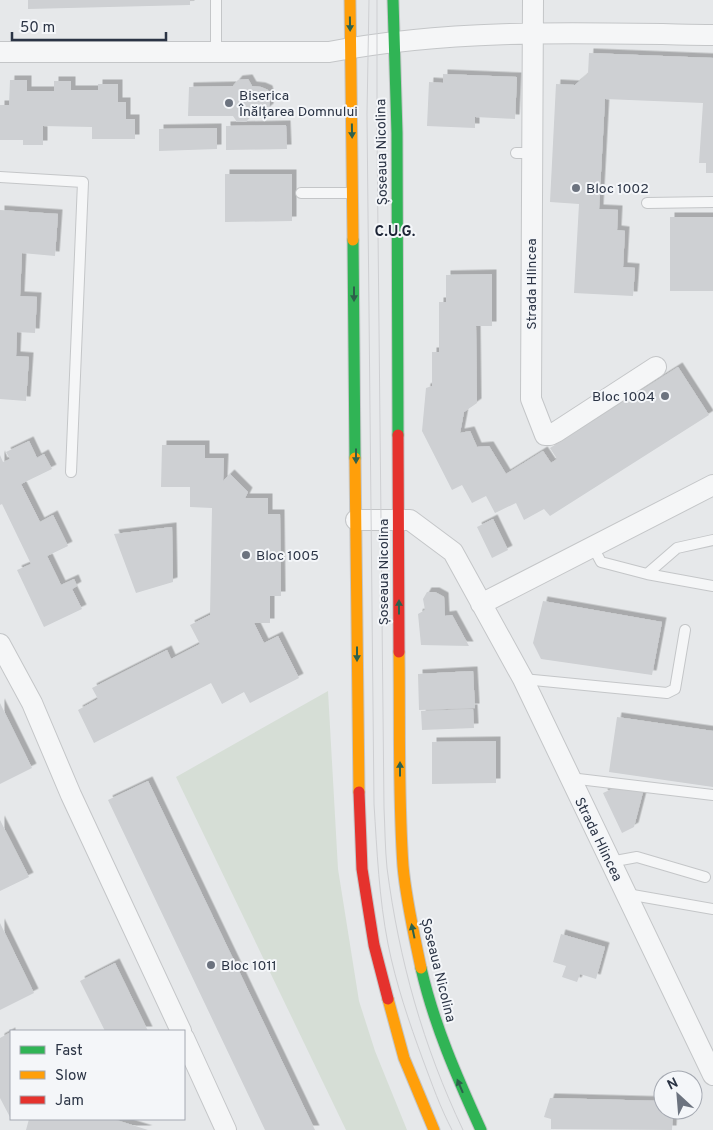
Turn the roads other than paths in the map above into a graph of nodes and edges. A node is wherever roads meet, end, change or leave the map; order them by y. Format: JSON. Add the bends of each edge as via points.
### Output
{"nodes":[{"id":1,"x":216,"y":0,"type":"edge"},
{"id":2,"x":350,"y":0,"type":"edge"},
{"id":3,"x":393,"y":0,"type":"edge"},
{"id":4,"x":532,"y":0,"type":"edge"},
{"id":5,"x":533,"y":32,"type":"junction"},
{"id":6,"x":713,"y":35,"type":"edge"},
{"id":7,"x":395,"y":41,"type":"junction"},
{"id":8,"x":351,"y":48,"type":"junction"},
{"id":9,"x":0,"y":52,"type":"edge"},
{"id":10,"x":216,"y":52,"type":"junction"},
{"id":11,"x":0,"y":177,"type":"edge"},
{"id":12,"x":301,"y":193,"type":"dead end"},
{"id":13,"x":353,"y":193,"type":"junction"},
{"id":14,"x":713,"y":202,"type":"edge"},
{"id":15,"x":647,"y":203,"type":"dead end"},
{"id":16,"x":656,"y":367,"type":"dead end"},
{"id":17,"x":71,"y":472,"type":"dead end"},
{"id":18,"x":713,"y":485,"type":"edge"},
{"id":19,"x":356,"y":520,"type":"junction"},
{"id":20,"x":398,"y":520,"type":"junction"},
{"id":21,"x":713,"y":540,"type":"edge"},
{"id":22,"x":594,"y":547,"type":"junction"},
{"id":23,"x":647,"y":574,"type":"junction"},
{"id":24,"x":713,"y":586,"type":"edge"},
{"id":25,"x":481,"y":604,"type":"junction"},
{"id":26,"x":685,"y":630,"type":"dead end"},
{"id":27,"x":0,"y":644,"type":"edge"},
{"id":28,"x":523,"y":680,"type":"junction"},
{"id":29,"x":570,"y":778,"type":"junction"},
{"id":30,"x":713,"y":795,"type":"edge"},
{"id":31,"x":610,"y":862,"type":"junction"},
{"id":32,"x":705,"y":878,"type":"dead end"},
{"id":33,"x":626,"y":894,"type":"junction"},
{"id":34,"x":713,"y":909,"type":"edge"},
{"id":35,"x":180,"y":1030,"type":"edge"},
{"id":36,"x":185,"y":1040,"type":"edge"},
{"id":37,"x":712,"y":1071,"type":"edge"},
{"id":38,"x":226,"y":1130,"type":"edge"},
{"id":39,"x":434,"y":1130,"type":"edge"},
{"id":40,"x":481,"y":1130,"type":"edge"}],
"edges":[{"from":1,"to":10,"type":"lane"},
{"from":2,"to":8,"type":"main road","name":"Șoseaua Nicolina","one_way":true},
{"from":3,"to":7,"type":"main road","name":"Șoseaua Nicolina"},
{"from":4,"to":5,"type":"street","name":"Strada Hlincea"},
{"from":5,"to":6,"type":"street"},
{"from":5,"to":7,"type":"street"},
{"from":5,"to":16,"type":"street","name":"Strada Hlincea","via":[[524,153],[531,399],[544,434],[556,432]]},
{"from":7,"to":8,"type":"street"},
{"from":7,"to":20,"type":"main road","name":"Șoseaua Nicolina"},
{"from":8,"to":10,"type":"street","via":[[329,52]]},
{"from":8,"to":13,"type":"main road","name":"Șoseaua Nicolina","one_way":true},
{"from":9,"to":10,"type":"street"},
{"from":11,"to":17,"type":"lane","via":[[83,182]]},
{"from":12,"to":13,"type":"lane"},
{"from":13,"to":19,"type":"main road","name":"Șoseaua Nicolina","one_way":true},
{"from":14,"to":15,"type":"lane"},
{"from":18,"to":22,"type":"street"},
{"from":19,"to":20,"type":"street","name":"Strada Hlincea"},
{"from":19,"to":39,"type":"main road","name":"Șoseaua Nicolina","one_way":true,"via":[[362,869],[374,945],[394,1025]]},
{"from":20,"to":25,"type":"street","name":"Strada Hlincea","via":[[410,520],[453,552]]},
{"from":40,"to":20,"type":"main road","name":"Șoseaua Nicolina","one_way":true,"via":[[432,1012],[406,892],[400,808]]},
{"from":21,"to":23,"type":"lane","via":[[677,548]]},
{"from":22,"to":23,"type":"lane","via":[[600,562]]},
{"from":22,"to":25,"type":"street"},
{"from":23,"to":24,"type":"lane"},
{"from":25,"to":28,"type":"street","name":"Strada Hlincea"},
{"from":26,"to":28,"type":"lane","via":[[675,689],[667,693]]},
{"from":27,"to":35,"type":"street","via":[[32,703]]},
{"from":28,"to":29,"type":"street","name":"Strada Hlincea"},
{"from":29,"to":30,"type":"lane"},
{"from":29,"to":31,"type":"street","name":"Strada Hlincea"},
{"from":31,"to":32,"type":"lane","via":[[637,857]]},
{"from":31,"to":33,"type":"street","name":"Strada Hlincea"},
{"from":33,"to":34,"type":"lane"},
{"from":33,"to":37,"type":"street","name":"Strada Hlincea"},
{"from":36,"to":38,"type":"street"}]}
